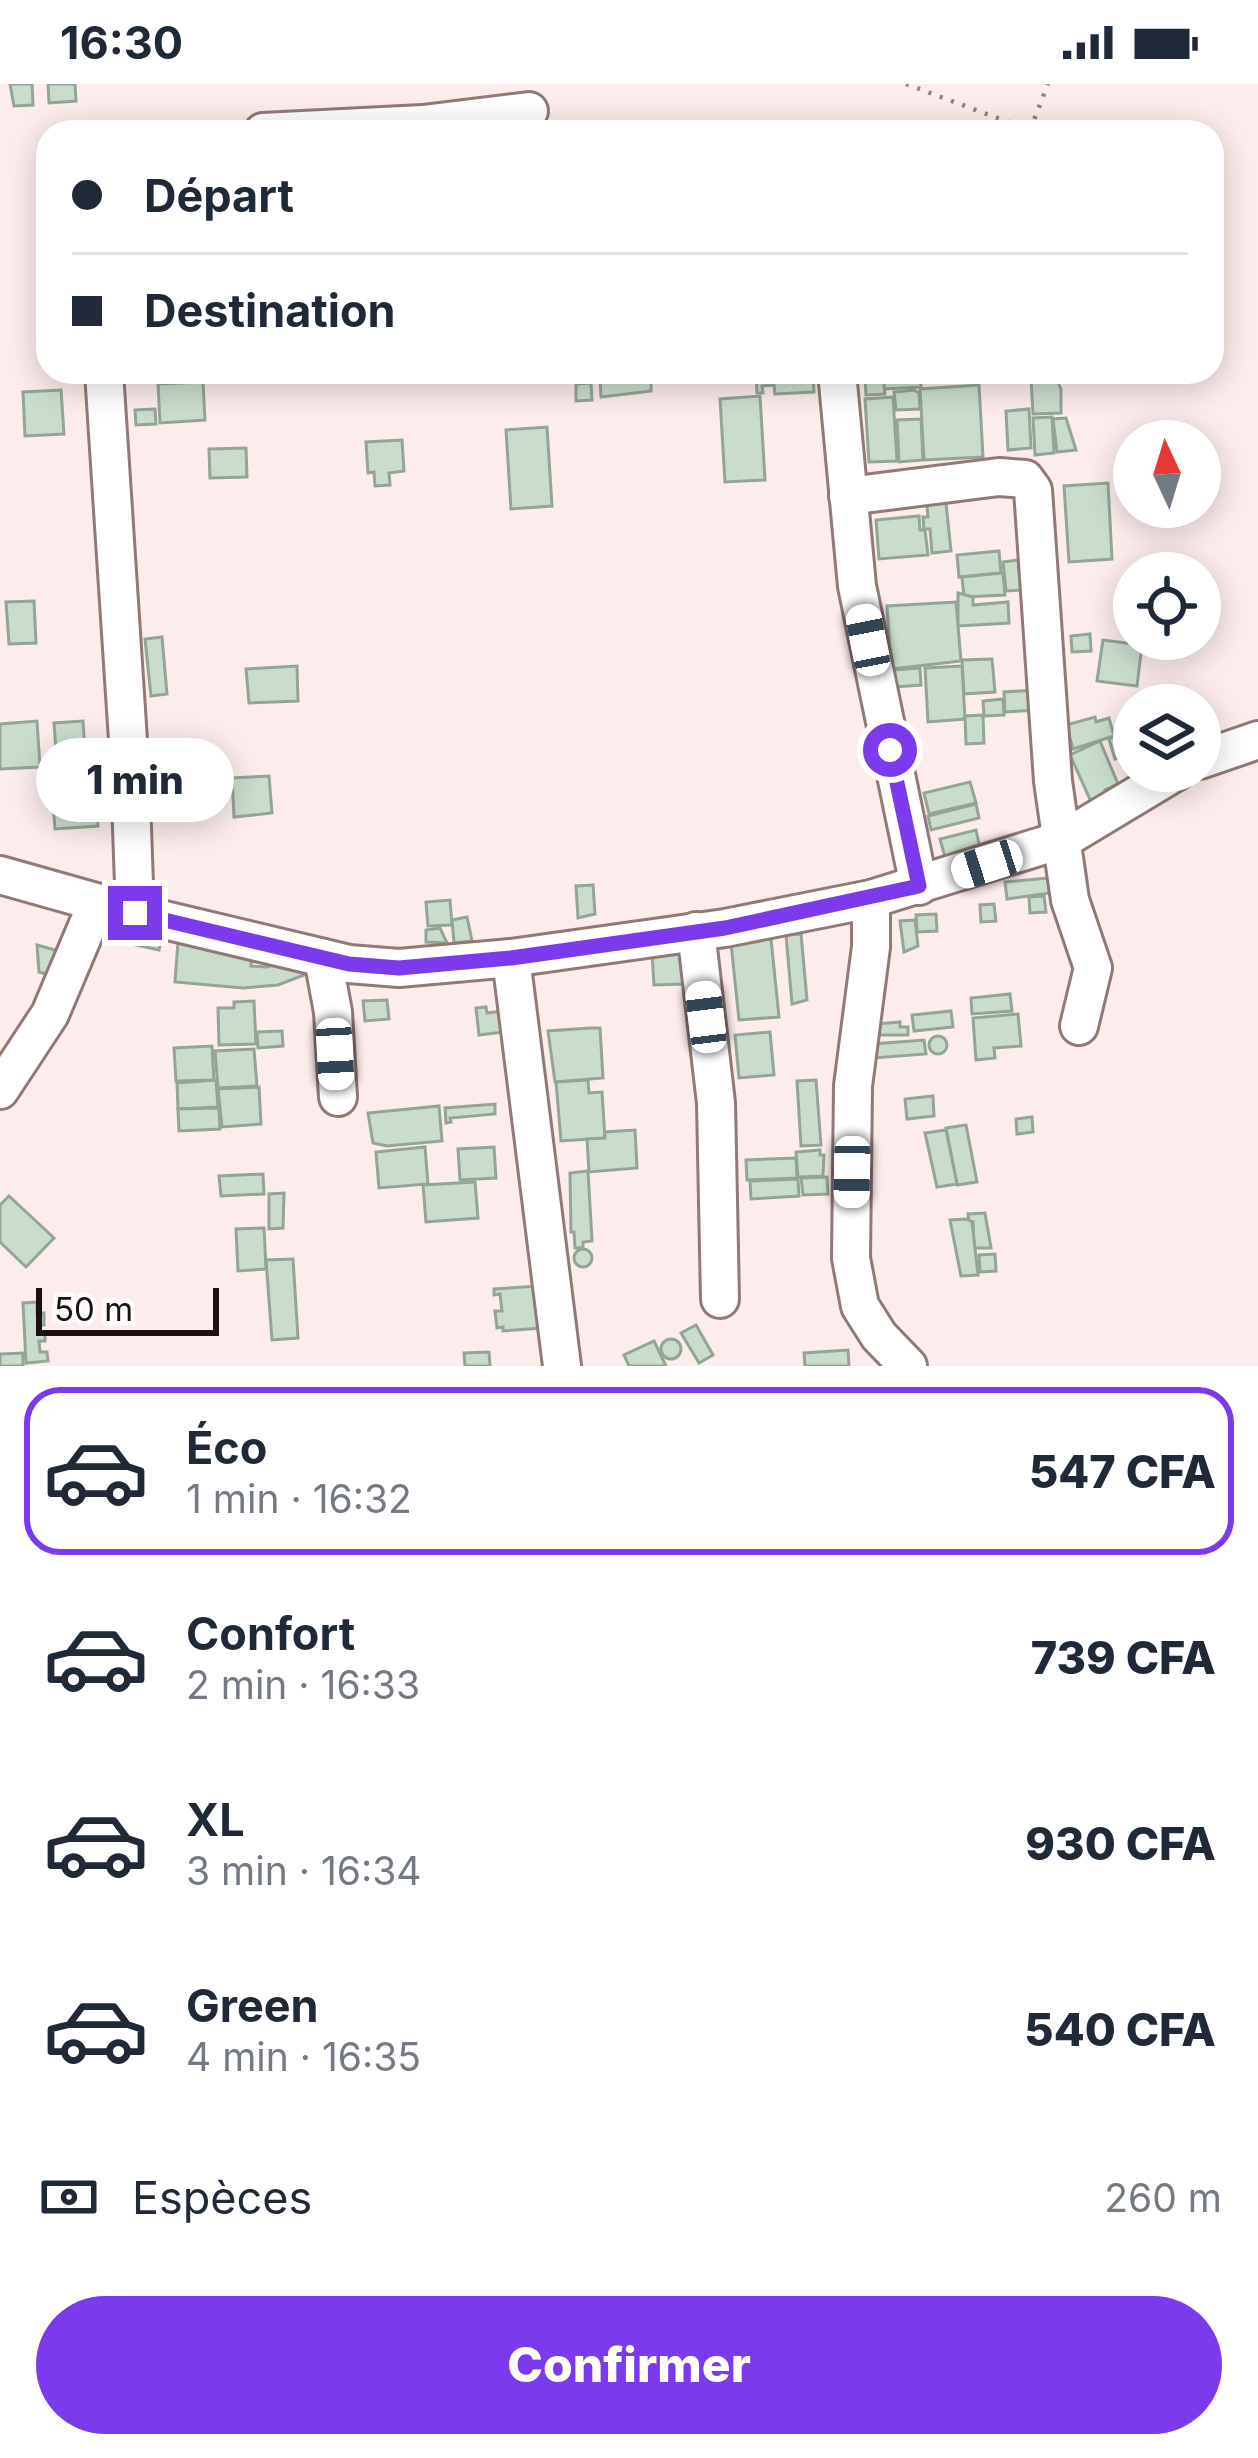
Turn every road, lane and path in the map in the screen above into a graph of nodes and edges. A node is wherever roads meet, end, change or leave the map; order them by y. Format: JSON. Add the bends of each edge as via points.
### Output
{"nodes":[{"id":1,"x":906,"y":84,"type":"edge"},
{"id":2,"x":1048,"y":84,"type":"edge"},
{"id":3,"x":529,"y":111,"type":"dead end"},
{"id":4,"x":456,"y":120,"type":"edge"},
{"id":5,"x":1003,"y":120,"type":"edge"},
{"id":6,"x":1036,"y":120,"type":"edge"},
{"id":7,"x":105,"y":384,"type":"edge"},
{"id":8,"x":838,"y":384,"type":"edge"},
{"id":9,"x":848,"y":496,"type":"junction"},
{"id":10,"x":1258,"y":740,"type":"edge"},
{"id":11,"x":1221,"y":753,"type":"edge"},
{"id":12,"x":1142,"y":792,"type":"edge"},
{"id":13,"x":1064,"y":839,"type":"junction"},
{"id":14,"x":0,"y":875,"type":"edge"},
{"id":15,"x":919,"y":886,"type":"junction"},
{"id":16,"x":871,"y":899,"type":"junction"},
{"id":17,"x":97,"y":903,"type":"junction"},
{"id":18,"x":135,"y":913,"type":"junction"},
{"id":19,"x":696,"y":931,"type":"junction"},
{"id":20,"x":323,"y":958,"type":"junction"},
{"id":21,"x":511,"y":958,"type":"junction"},
{"id":22,"x":1079,"y":1026,"type":"dead end"},
{"id":23,"x":0,"y":1090,"type":"edge"},
{"id":24,"x":338,"y":1097,"type":"dead end"},
{"id":25,"x":720,"y":1299,"type":"dead end"},
{"id":26,"x":562,"y":1366,"type":"edge"},
{"id":27,"x":908,"y":1366,"type":"edge"}],
"edges":[{"from":1,"to":5,"type":"path"},
{"from":2,"to":6,"type":"path"},
{"from":3,"to":4,"type":"street"},
{"from":7,"to":18,"type":"street"},
{"from":8,"to":9,"type":"street"},
{"from":9,"to":13,"type":"street","via":[[999,477],[1024,479],[1033,490],[1046,720]]},
{"from":9,"to":15,"type":"street","via":[[861,604]]},
{"from":10,"to":11,"type":"street"},
{"from":12,"to":13,"type":"street"},
{"from":13,"to":15,"type":"street"},
{"from":13,"to":22,"type":"street","via":[[1073,914],[1093,968]]},
{"from":14,"to":17,"type":"street"},
{"from":15,"to":16,"type":"street"},
{"from":16,"to":19,"type":"street"},
{"from":16,"to":27,"type":"street","via":[[853,1086],[851,1258],[860,1306]]},
{"from":17,"to":18,"type":"street"},
{"from":17,"to":23,"type":"street","via":[[50,1014]]},
{"from":18,"to":20,"type":"street"},
{"from":19,"to":21,"type":"street"},
{"from":19,"to":25,"type":"street","via":[[716,1103]]},
{"from":20,"to":21,"type":"street","via":[[399,968]]},
{"from":20,"to":24,"type":"street"},
{"from":21,"to":26,"type":"street"}]}
